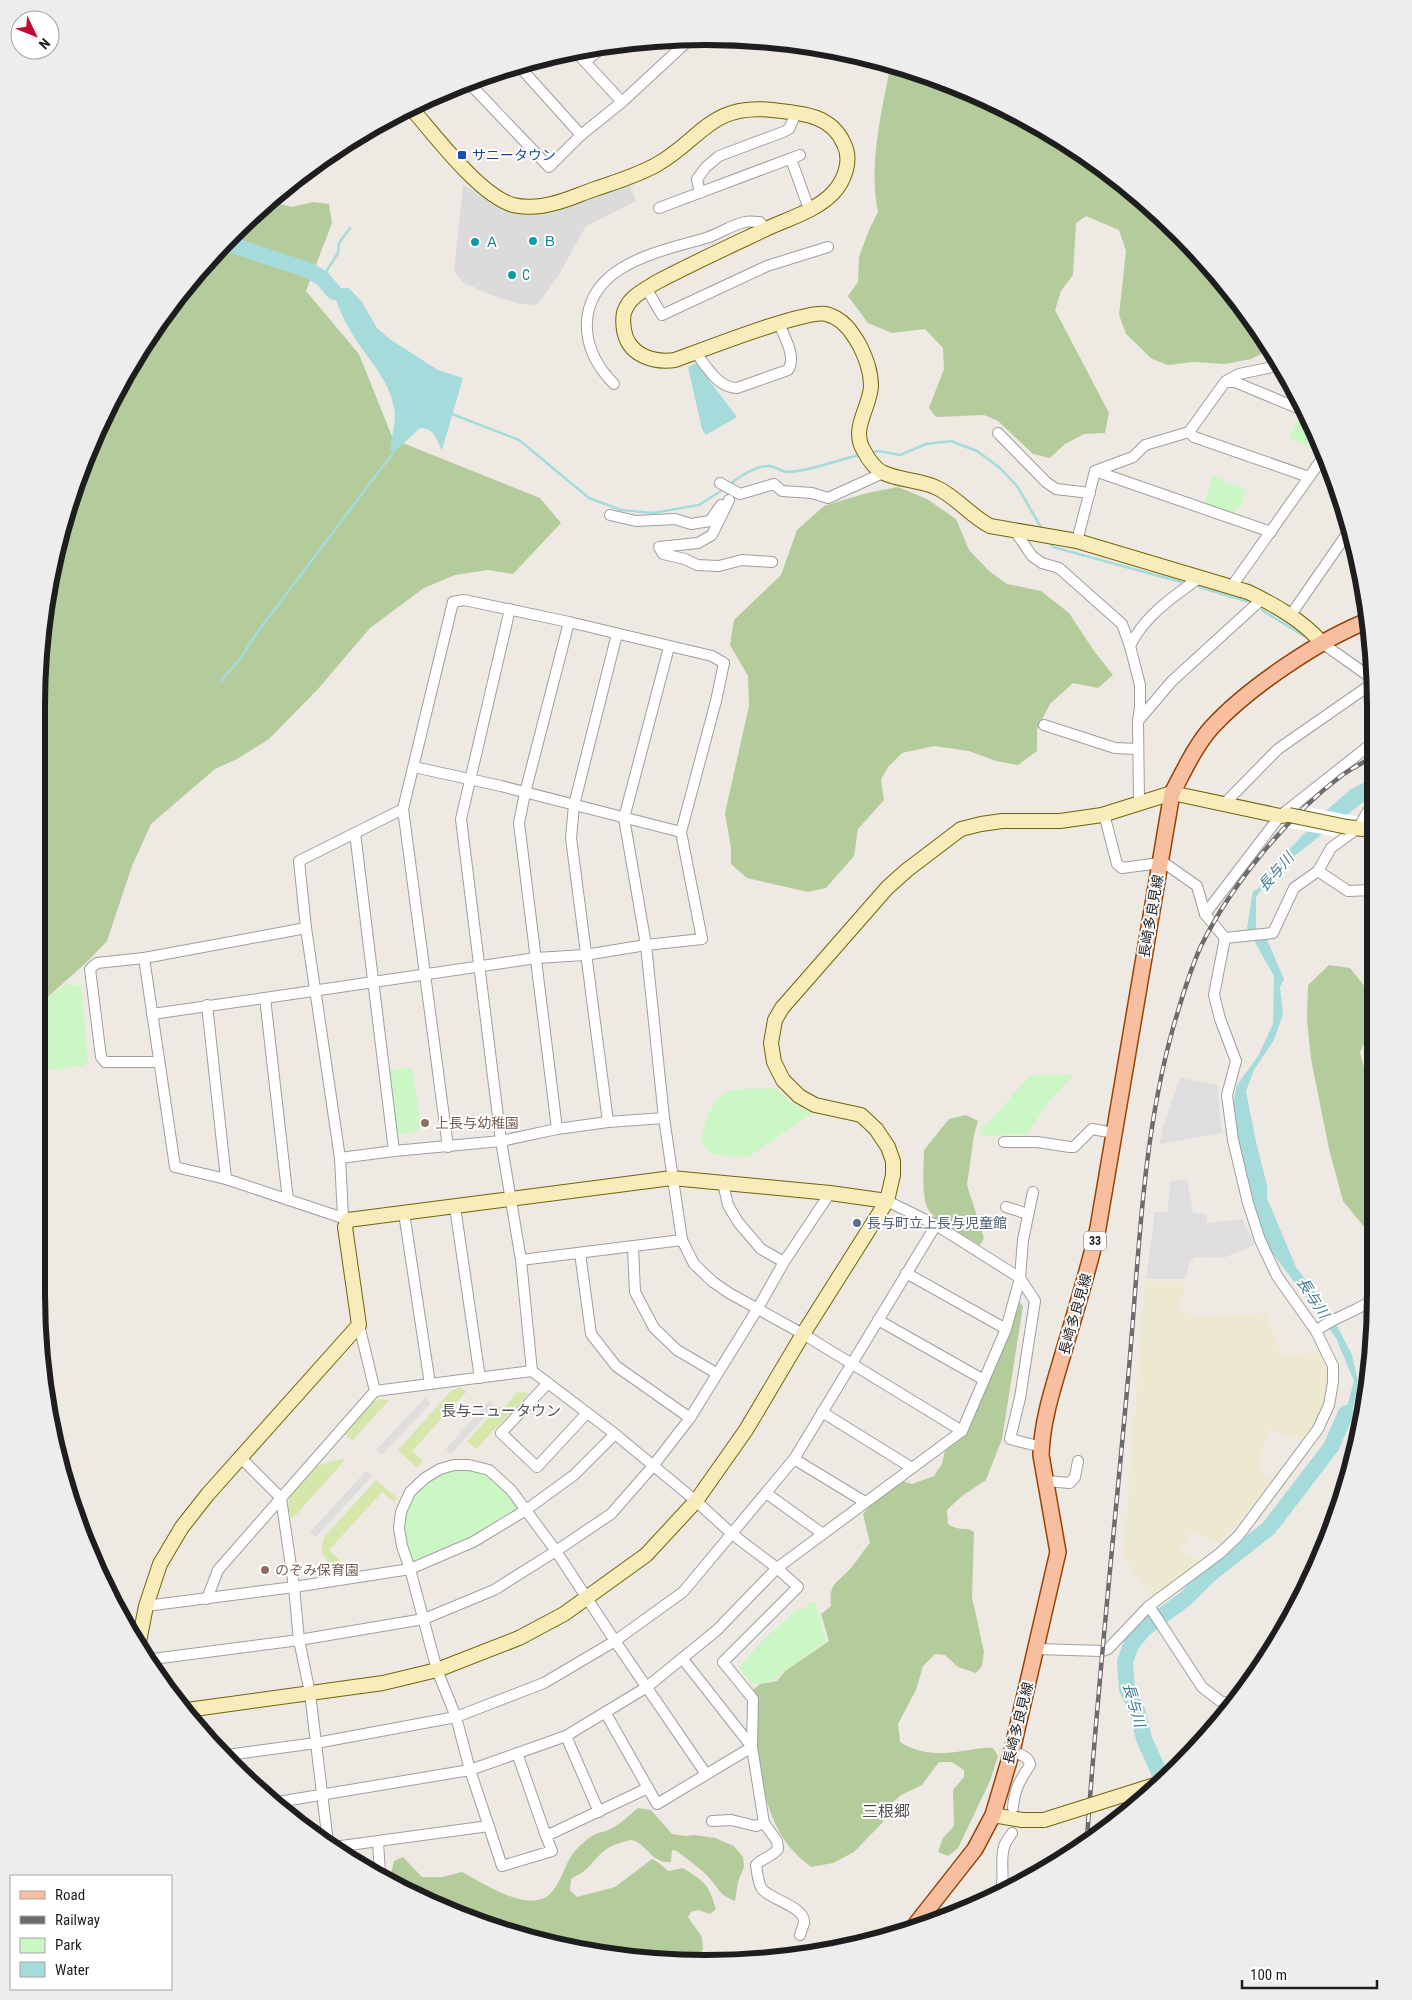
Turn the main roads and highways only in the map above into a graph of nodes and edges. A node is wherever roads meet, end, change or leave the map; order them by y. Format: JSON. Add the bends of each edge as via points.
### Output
{"nodes":[{"id":1,"x":1361,"y":624,"type":"edge"},
{"id":2,"x":920,"y":1919,"type":"edge"}],
"edges":[{"from":1,"to":2,"type":"main road","name":"長崎多良見線","number":"33","via":[[1322,643],[1234,706],[1211,728],[1196,749],[1172,793],[1098,1228],[1052,1390],[1042,1439],[1058,1552],[1037,1649],[993,1815],[975,1849]]}]}
